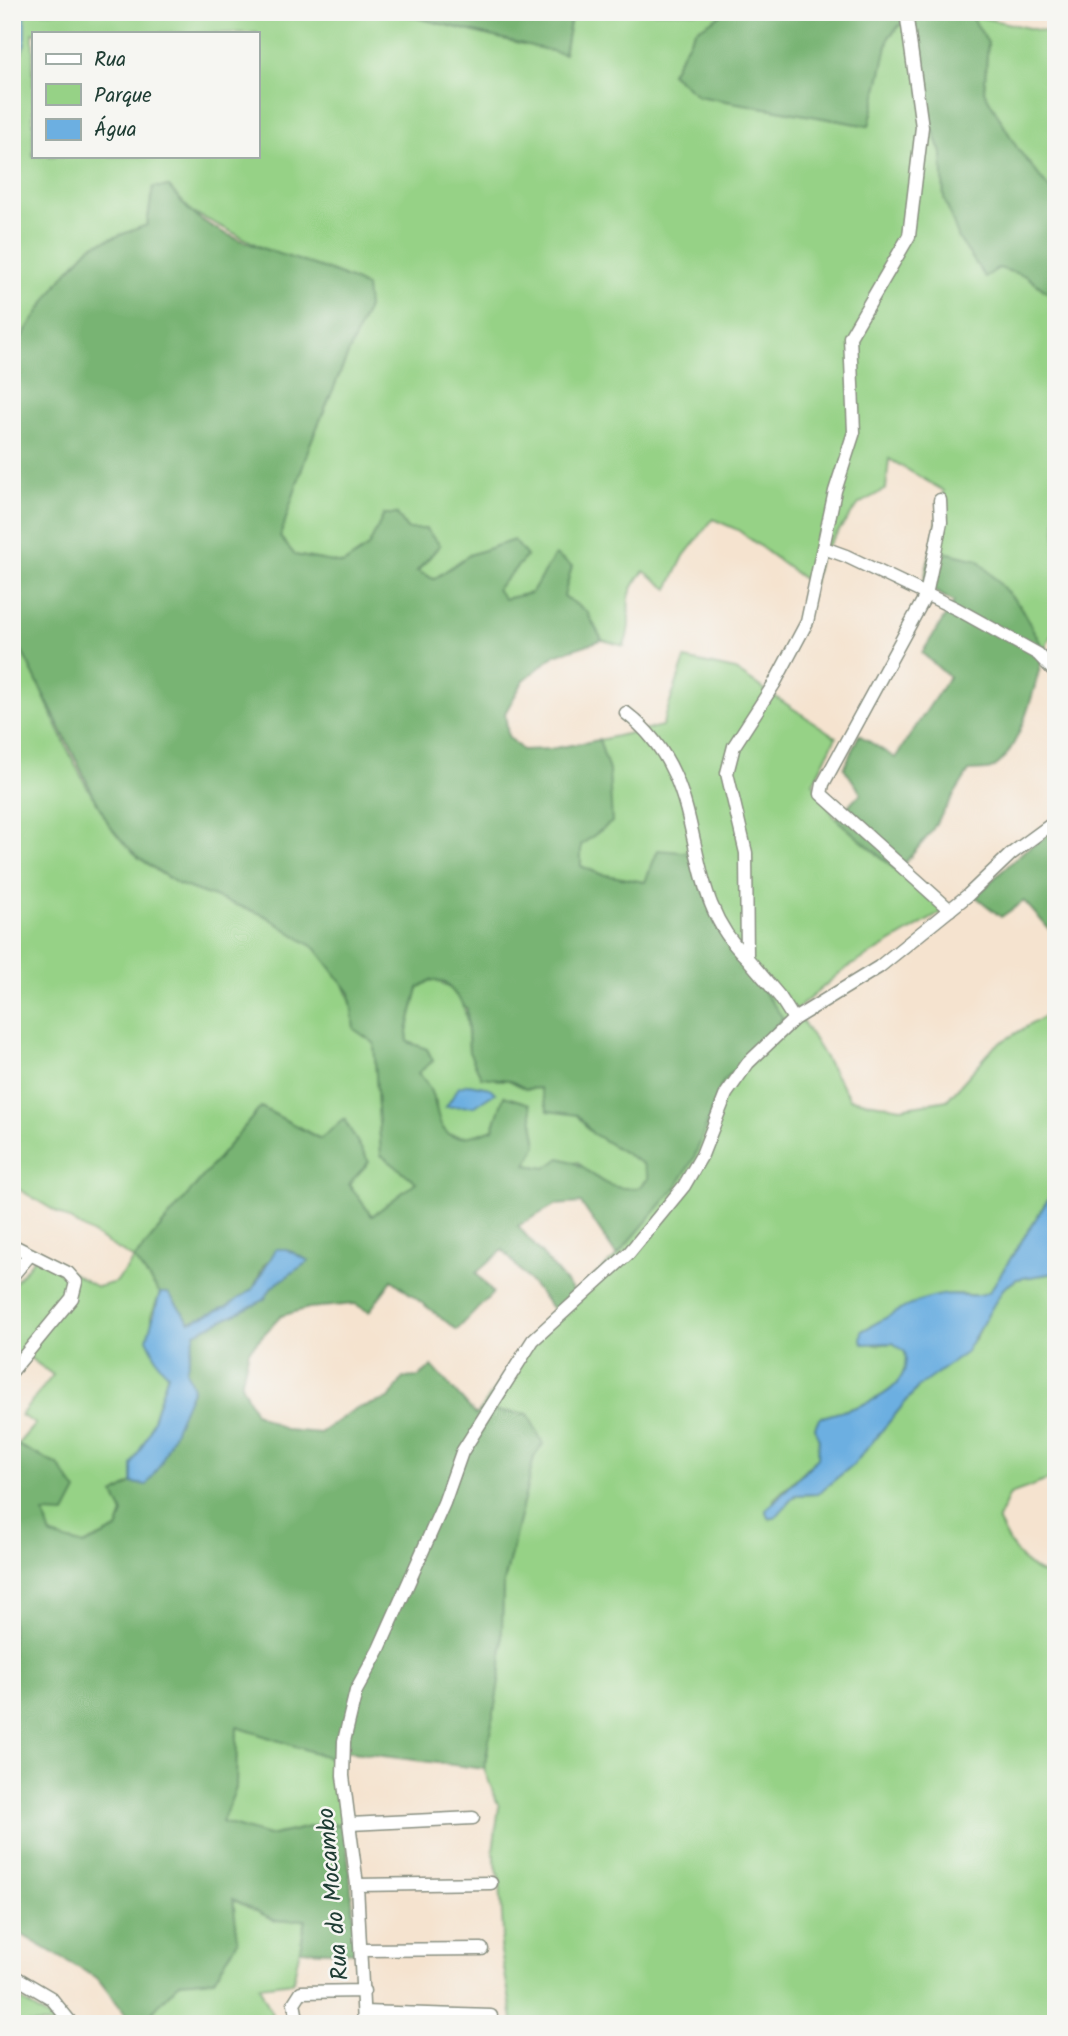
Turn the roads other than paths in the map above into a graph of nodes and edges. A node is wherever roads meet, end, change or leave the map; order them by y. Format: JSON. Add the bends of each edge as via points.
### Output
{"nodes":[{"id":1,"x":906,"y":12,"type":"edge"},
{"id":2,"x":940,"y":500,"type":"dead end"},
{"id":3,"x":824,"y":548,"type":"junction"},
{"id":4,"x":926,"y":594,"type":"junction"},
{"id":5,"x":1056,"y":673,"type":"edge"},
{"id":6,"x":626,"y":713,"type":"dead end"},
{"id":7,"x":1056,"y":821,"type":"edge"},
{"id":8,"x":950,"y":909,"type":"junction"},
{"id":9,"x":747,"y":958,"type":"junction"},
{"id":10,"x":794,"y":1019,"type":"junction"},
{"id":11,"x":12,"y":1245,"type":"edge"},
{"id":12,"x":29,"y":1256,"type":"junction"},
{"id":13,"x":12,"y":1276,"type":"edge"},
{"id":14,"x":12,"y":1371,"type":"edge"},
{"id":15,"x":473,"y":1818,"type":"dead end"},
{"id":16,"x":350,"y":1824,"type":"junction"},
{"id":17,"x":491,"y":1883,"type":"dead end"},
{"id":18,"x":357,"y":1885,"type":"junction"},
{"id":19,"x":482,"y":1949,"type":"dead end"},
{"id":20,"x":361,"y":1950,"type":"junction"},
{"id":21,"x":12,"y":1975,"type":"edge"},
{"id":22,"x":364,"y":1991,"type":"junction"},
{"id":23,"x":491,"y":2017,"type":"dead end"},
{"id":24,"x":364,"y":2018,"type":"edge"},
{"id":25,"x":456,"y":2020,"type":"edge"},
{"id":26,"x":72,"y":2024,"type":"edge"},
{"id":27,"x":298,"y":2024,"type":"edge"}],
"edges":[{"from":1,"to":3,"type":"street","via":[[922,118],[911,227],[850,337],[854,432],[835,491]]},
{"from":2,"to":4,"type":"street","via":[[941,522]]},
{"from":3,"to":4,"type":"street"},
{"from":3,"to":9,"type":"street","via":[[803,631],[734,746],[727,766],[746,853]]},
{"from":4,"to":5,"type":"street","via":[[1038,654]]},
{"from":4,"to":8,"type":"street","via":[[821,794]]},
{"from":6,"to":9,"type":"street","via":[[668,758],[684,795],[711,905]]},
{"from":7,"to":8,"type":"street","name":"Rua do Mocambo"},
{"from":8,"to":10,"type":"street","name":"Rua do Mocambo","via":[[879,967]]},
{"from":9,"to":10,"type":"street"},
{"from":10,"to":16,"type":"street","name":"Rua do Mocambo","via":[[733,1083],[684,1186],[620,1262],[533,1340],[466,1445],[379,1649],[356,1691],[342,1760]]},
{"from":11,"to":12,"type":"street"},
{"from":12,"to":13,"type":"street"},
{"from":12,"to":14,"type":"street","via":[[68,1273],[76,1289]]},
{"from":15,"to":16,"type":"street"},
{"from":16,"to":18,"type":"street","name":"Rua do Mocambo"},
{"from":17,"to":18,"type":"street"},
{"from":18,"to":20,"type":"street","name":"Rua do Mocambo"},
{"from":19,"to":20,"type":"street"},
{"from":20,"to":22,"type":"street","name":"Rua do Mocambo"},
{"from":21,"to":26,"type":"street","via":[[51,1998]]},
{"from":22,"to":24,"type":"street","name":"Rua do Mocambo"},
{"from":22,"to":27,"type":"street","via":[[301,1992],[294,2003]]},
{"from":23,"to":25,"type":"street"},
{"from":24,"to":25,"type":"street"}]}
